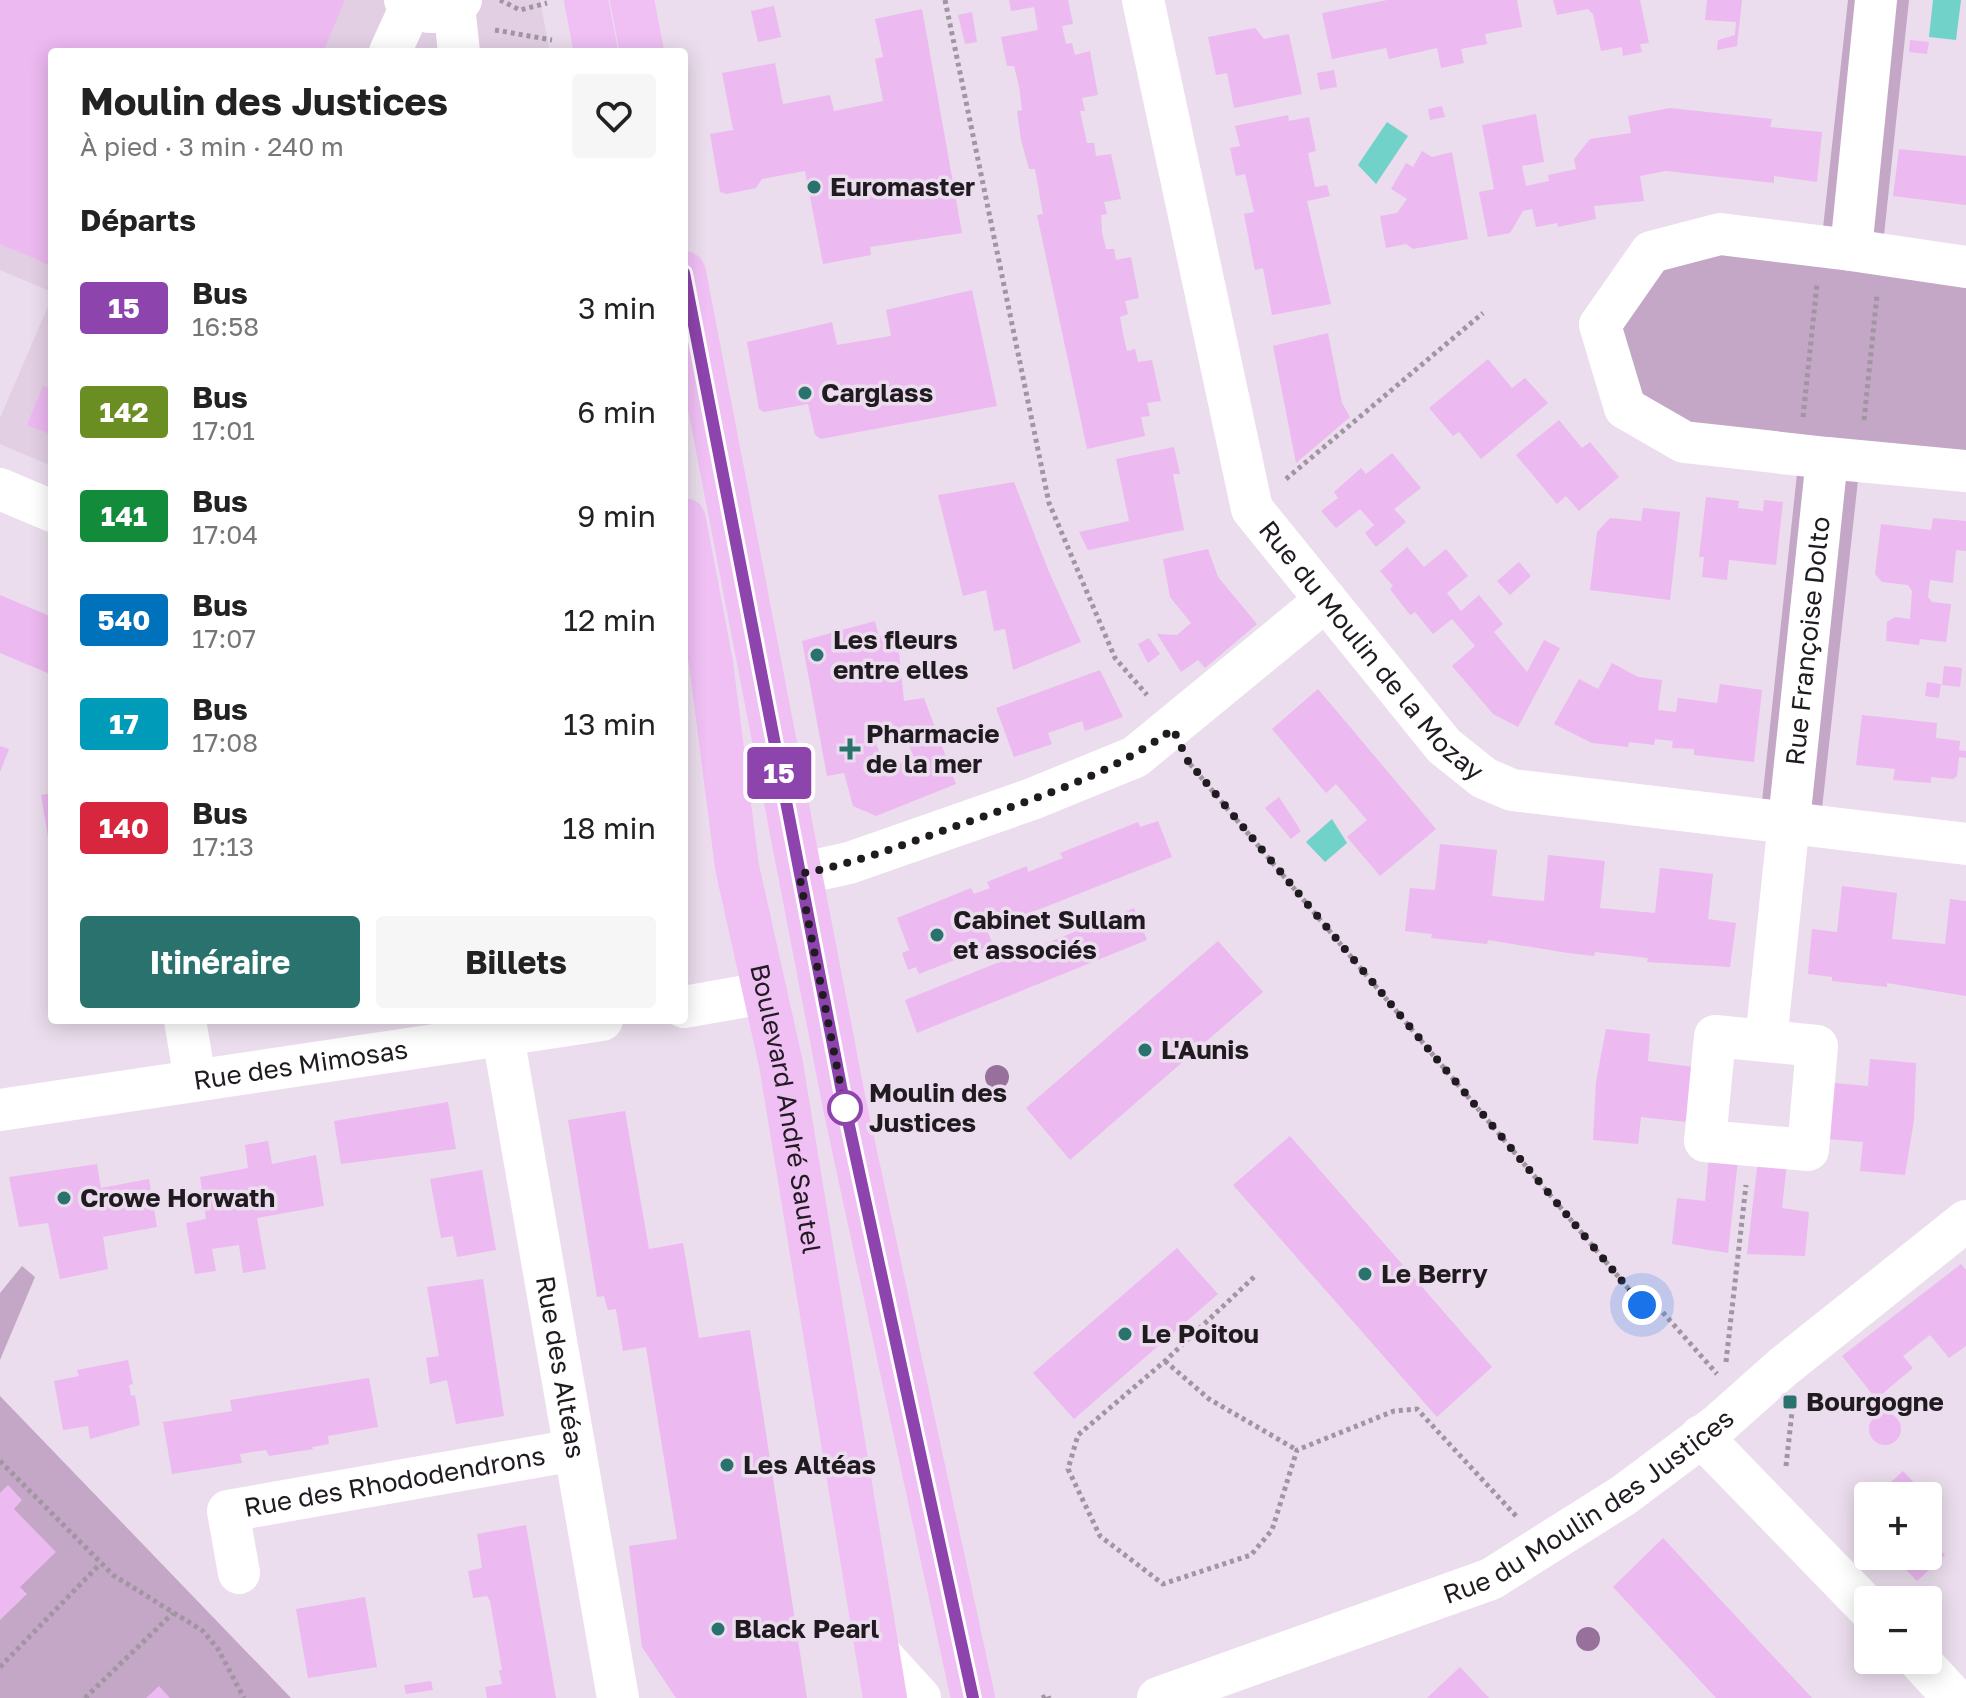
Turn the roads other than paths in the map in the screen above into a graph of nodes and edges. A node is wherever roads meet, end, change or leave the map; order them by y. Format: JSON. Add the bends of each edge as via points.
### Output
{"nodes":[{"id":1,"x":586,"y":0,"type":"edge"},
{"id":2,"x":632,"y":0,"type":"edge"},
{"id":3,"x":1143,"y":0,"type":"edge"},
{"id":4,"x":1876,"y":0,"type":"edge"},
{"id":5,"x":408,"y":3,"type":"edge"},
{"id":6,"x":457,"y":3,"type":"edge"},
{"id":7,"x":391,"y":48,"type":"edge"},
{"id":8,"x":459,"y":48,"type":"edge"},
{"id":9,"x":595,"y":48,"type":"edge"},
{"id":10,"x":641,"y":48,"type":"edge"},
{"id":11,"x":1866,"y":252,"type":"junction"},
{"id":12,"x":1966,"y":267,"type":"edge"},
{"id":13,"x":688,"y":294,"type":"edge"},
{"id":14,"x":1844,"y":460,"type":"junction"},
{"id":15,"x":1966,"y":471,"type":"edge"},
{"id":16,"x":0,"y":489,"type":"edge"},
{"id":17,"x":48,"y":509,"type":"edge"},
{"id":18,"x":688,"y":541,"type":"edge"},
{"id":19,"x":1326,"y":600,"type":"junction"},
{"id":20,"x":1789,"y":823,"type":"junction"},
{"id":21,"x":1966,"y":844,"type":"edge"},
{"id":22,"x":799,"y":874,"type":"junction"},
{"id":23,"x":764,"y":993,"type":"junction"},
{"id":24,"x":688,"y":1006,"type":"edge"},
{"id":25,"x":186,"y":1024,"type":"edge"},
{"id":26,"x":577,"y":1024,"type":"edge"},
{"id":27,"x":503,"y":1036,"type":"junction"},
{"id":28,"x":1766,"y":1041,"type":"junction"},
{"id":29,"x":195,"y":1080,"type":"junction"},
{"id":30,"x":0,"y":1110,"type":"edge"},
{"id":31,"x":1966,"y":1221,"type":"edge"},
{"id":32,"x":1710,"y":1430,"type":"junction"},
{"id":33,"x":575,"y":1450,"type":"junction"},
{"id":34,"x":239,"y":1573,"type":"dead end"},
{"id":35,"x":1854,"y":1592,"type":"edge"},
{"id":36,"x":878,"y":1652,"type":"junction"},
{"id":37,"x":1932,"y":1674,"type":"edge"},
{"id":38,"x":618,"y":1698,"type":"edge"},
{"id":39,"x":885,"y":1698,"type":"edge"},
{"id":40,"x":920,"y":1698,"type":"edge"},
{"id":41,"x":973,"y":1698,"type":"edge"},
{"id":42,"x":1158,"y":1698,"type":"edge"},
{"id":43,"x":1954,"y":1698,"type":"edge"}],
"edges":[{"from":1,"to":9,"type":"main road"},
{"from":2,"to":10,"type":"main road"},
{"from":3,"to":19,"type":"street","name":"Rue du Moulin de la Mozay","via":[[1252,509]]},
{"from":4,"to":11,"type":"street"},
{"from":5,"to":6,"type":"street","via":[[432,13]]},
{"from":5,"to":7,"type":"street"},
{"from":6,"to":8,"type":"street"},
{"from":11,"to":12,"type":"street"},
{"from":11,"to":14,"type":"street","via":[[1720,234],[1651,252],[1600,325],[1625,408],[1684,442]]},
{"from":13,"to":22,"type":"main road"},
{"from":14,"to":15,"type":"street"},
{"from":14,"to":20,"type":"street","name":"Rue Françoise Dolto"},
{"from":16,"to":17,"type":"street"},
{"from":18,"to":23,"type":"main road","name":"Boulevard André Sautel","via":[[711,663],[737,867]]},
{"from":19,"to":20,"type":"street","name":"Rue du Moulin de la Mozay","via":[[1437,738],[1484,778],[1512,790]]},
{"from":19,"to":22,"type":"street","via":[[1135,757],[849,863]]},
{"from":20,"to":21,"type":"street","name":"Rue du Moulin de la Mozay"},
{"from":20,"to":28,"type":"street","name":"Rue Françoise Dolto"},
{"from":22,"to":41,"type":"main road"},
{"from":23,"to":24,"type":"street"},
{"from":23,"to":36,"type":"main road","name":"Boulevard André Sautel","via":[[781,1064]]},
{"from":25,"to":29,"type":"street"},
{"from":26,"to":27,"type":"street","name":"Rue des Mimosas"},
{"from":27,"to":29,"type":"street","name":"Rue des Mimosas"},
{"from":27,"to":33,"type":"street","name":"Rue des Altéas"},
{"from":28,"to":28,"type":"street","via":[[1715,1036],[1705,1141],[1808,1150],[1817,1046]]},
{"from":29,"to":30,"type":"street","name":"Rue des Mimosas"},
{"from":31,"to":32,"type":"street","name":"Rue du Moulin des Justices"},
{"from":32,"to":35,"type":"street"},
{"from":32,"to":42,"type":"street","name":"Rue du Moulin des Justices","via":[[1624,1495],[1468,1590],[1361,1623]]},
{"from":33,"to":34,"type":"street","name":"Rue des Rhododendrons","via":[[228,1511]]},
{"from":33,"to":38,"type":"street","name":"Rue des Altéas"},
{"from":36,"to":39,"type":"main road","name":"Boulevard André Sautel"},
{"from":36,"to":40,"type":"street"},
{"from":37,"to":43,"type":"street"}]}
